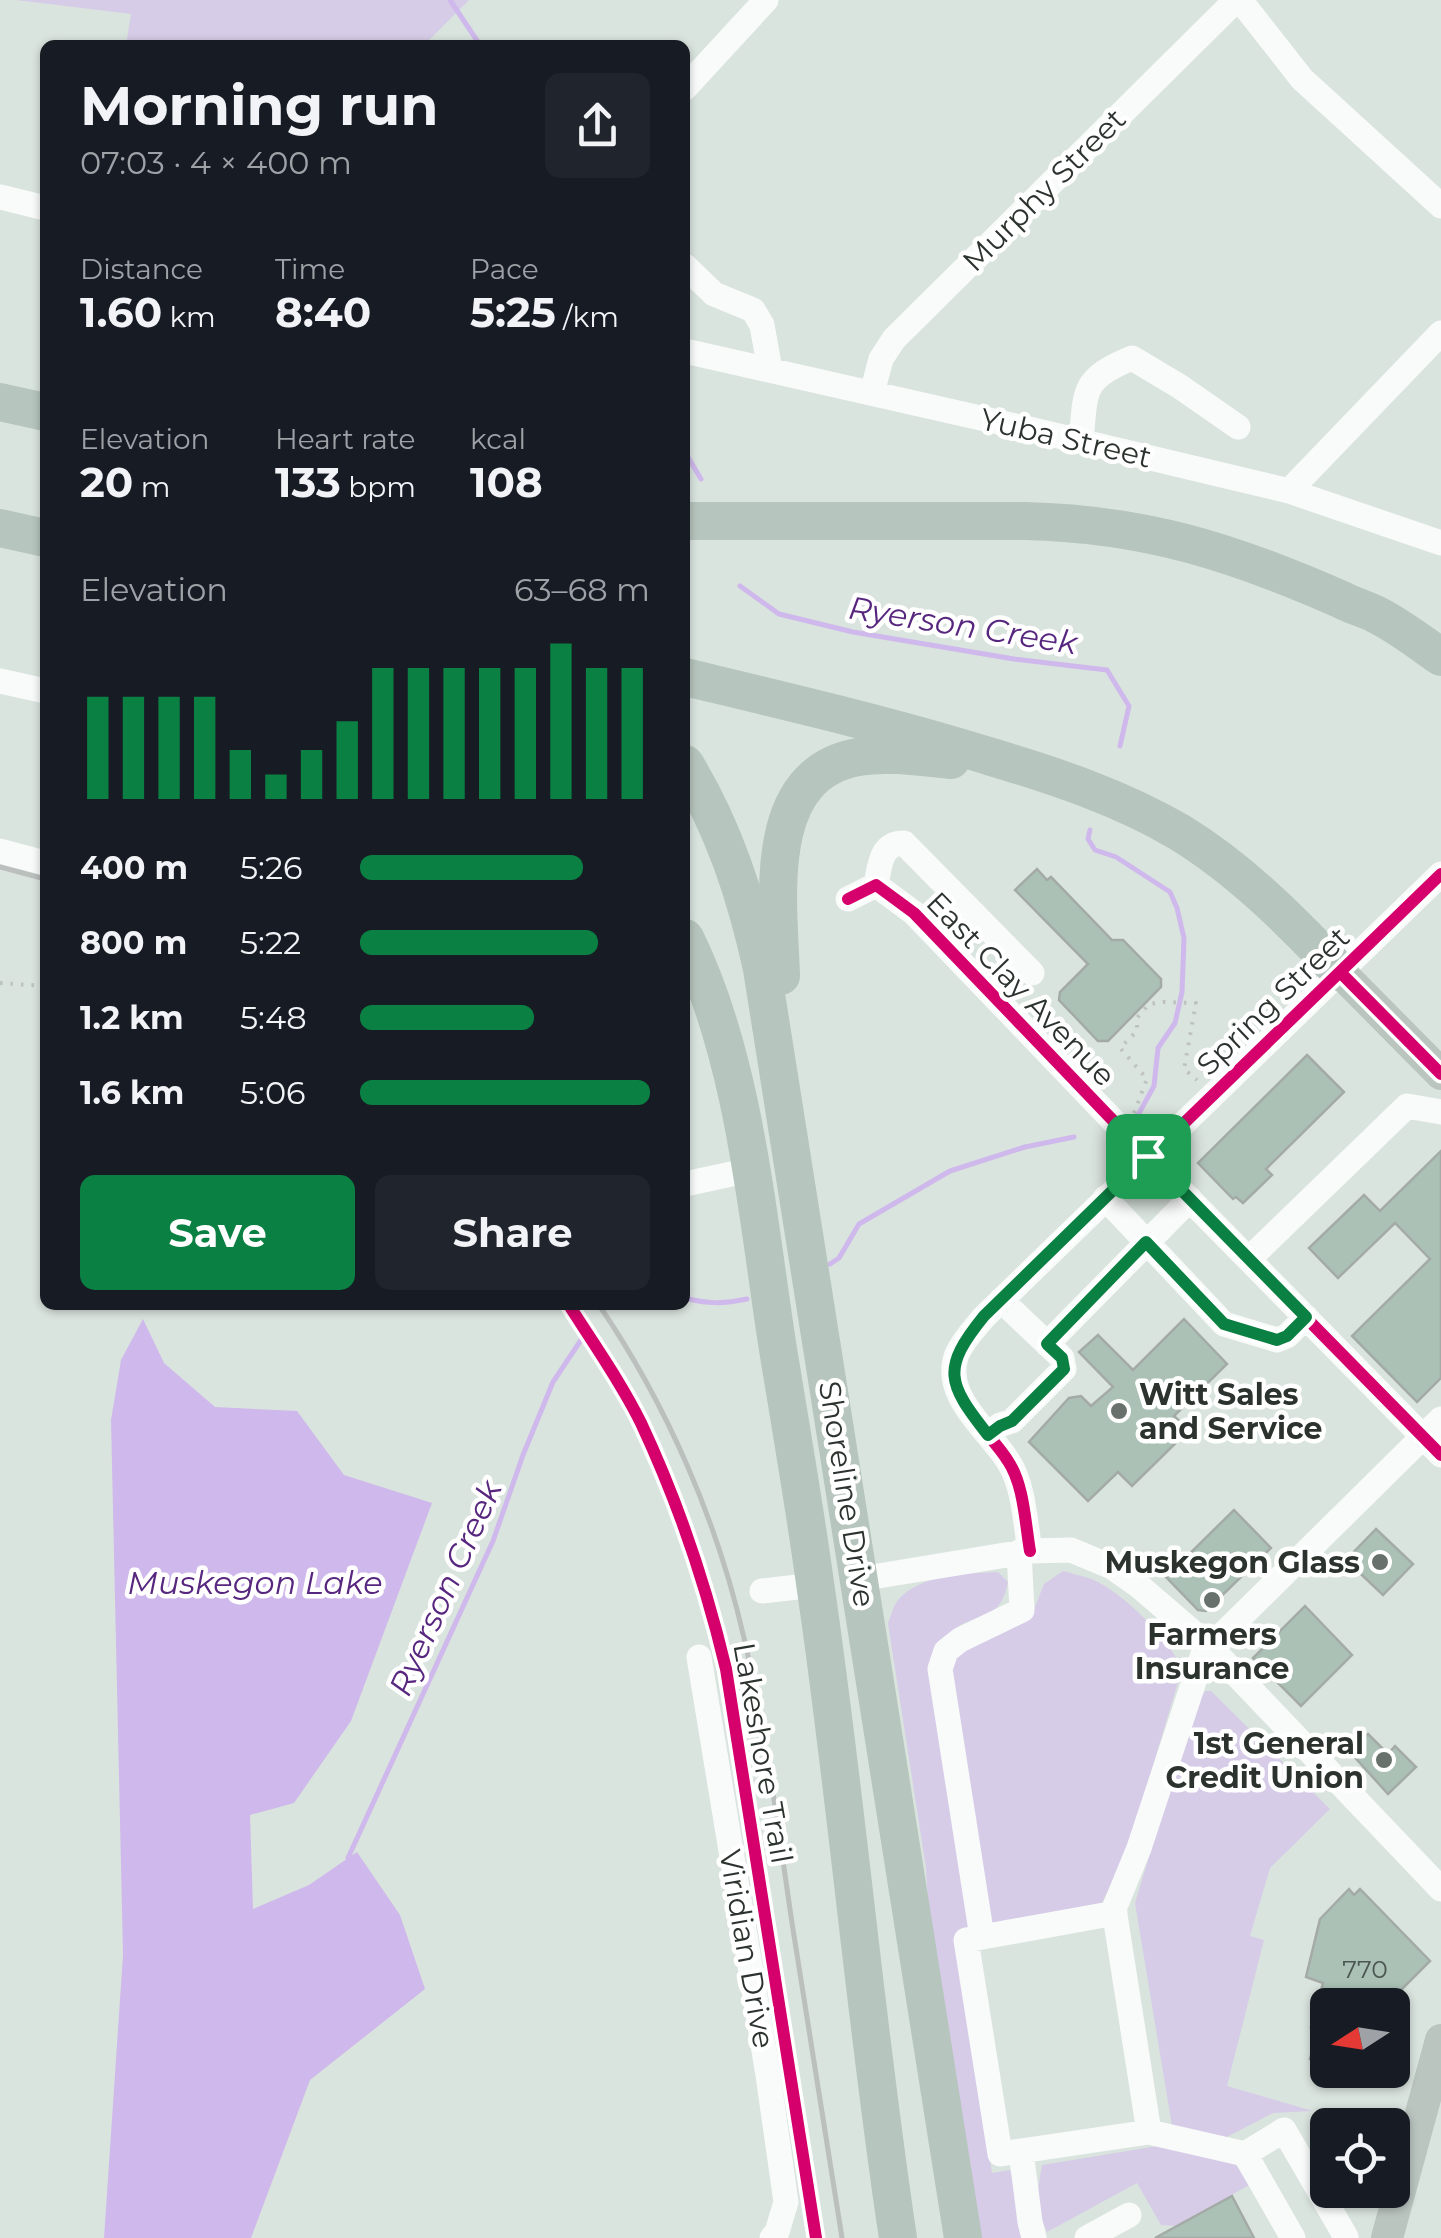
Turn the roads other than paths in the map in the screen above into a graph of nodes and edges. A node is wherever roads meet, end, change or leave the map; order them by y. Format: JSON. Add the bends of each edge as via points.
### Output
{"nodes":[{"id":1,"x":766,"y":0,"type":"edge"},
{"id":2,"x":1238,"y":0,"type":"edge"},
{"id":3,"x":690,"y":83,"type":"edge"},
{"id":4,"x":0,"y":198,"type":"edge"},
{"id":5,"x":1441,"y":206,"type":"edge"},
{"id":6,"x":40,"y":207,"type":"edge"},
{"id":7,"x":690,"y":271,"type":"edge"},
{"id":8,"x":1441,"y":333,"type":"edge"},
{"id":9,"x":690,"y":352,"type":"edge"},
{"id":10,"x":770,"y":370,"type":"junction"},
{"id":11,"x":872,"y":393,"type":"junction"},
{"id":12,"x":0,"y":402,"type":"edge"},
{"id":13,"x":40,"y":411,"type":"edge"},
{"id":14,"x":1238,"y":427,"type":"dead end"},
{"id":15,"x":1080,"y":441,"type":"junction"},
{"id":16,"x":1289,"y":492,"type":"junction"},
{"id":17,"x":690,"y":520,"type":"edge"},
{"id":18,"x":0,"y":528,"type":"edge"},
{"id":19,"x":40,"y":537,"type":"edge"},
{"id":20,"x":1441,"y":544,"type":"edge"},
{"id":21,"x":1441,"y":658,"type":"edge"},
{"id":22,"x":690,"y":678,"type":"edge"},
{"id":23,"x":0,"y":681,"type":"edge"},
{"id":24,"x":40,"y":691,"type":"edge"},
{"id":25,"x":1022,"y":766,"type":"junction"},
{"id":26,"x":690,"y":773,"type":"edge"},
{"id":27,"x":0,"y":851,"type":"edge"},
{"id":28,"x":40,"y":862,"type":"edge"},
{"id":29,"x":1441,"y":874,"type":"edge"},
{"id":30,"x":876,"y":885,"type":"junction"},
{"id":31,"x":848,"y":898,"type":"dead end"},
{"id":32,"x":690,"y":950,"type":"edge"},
{"id":33,"x":1340,"y":972,"type":"junction"},
{"id":34,"x":1032,"y":973,"type":"dead end"},
{"id":35,"x":1441,"y":1074,"type":"edge"},
{"id":36,"x":783,"y":1088,"type":"junction"},
{"id":37,"x":1441,"y":1112,"type":"edge"},
{"id":38,"x":1148,"y":1156,"type":"junction"},
{"id":39,"x":750,"y":1170,"type":"junction"},
{"id":40,"x":690,"y":1183,"type":"edge"},
{"id":41,"x":1105,"y":1198,"type":"junction"},
{"id":42,"x":1190,"y":1199,"type":"junction"},
{"id":43,"x":1146,"y":1242,"type":"junction"},
{"id":44,"x":1249,"y":1260,"type":"junction"},
{"id":45,"x":1001,"y":1300,"type":"junction"},
{"id":46,"x":1306,"y":1317,"type":"junction"},
{"id":47,"x":1047,"y":1344,"type":"junction"},
{"id":48,"x":988,"y":1435,"type":"junction"},
{"id":49,"x":1435,"y":1436,"type":"edge"},
{"id":50,"x":842,"y":1462,"type":"junction"},
{"id":51,"x":1024,"y":1551,"type":"junction"},
{"id":52,"x":860,"y":1579,"type":"junction"},
{"id":53,"x":815,"y":1585,"type":"junction"},
{"id":54,"x":762,"y":1591,"type":"dead end"},
{"id":55,"x":1208,"y":1646,"type":"junction"},
{"id":56,"x":699,"y":1658,"type":"dead end"},
{"id":57,"x":901,"y":1846,"type":"junction"},
{"id":58,"x":1441,"y":1889,"type":"edge"},
{"id":59,"x":1115,"y":1913,"type":"junction"},
{"id":60,"x":982,"y":1937,"type":"junction"},
{"id":61,"x":1441,"y":2040,"type":"edge"},
{"id":62,"x":878,"y":2104,"type":"junction"},
{"id":63,"x":1149,"y":2132,"type":"junction"},
{"id":64,"x":1021,"y":2151,"type":"junction"},
{"id":65,"x":1245,"y":2154,"type":"junction"},
{"id":66,"x":1129,"y":2215,"type":"dead end"},
{"id":67,"x":772,"y":2238,"type":"edge"},
{"id":68,"x":898,"y":2238,"type":"edge"},
{"id":69,"x":949,"y":2238,"type":"edge"},
{"id":70,"x":963,"y":2238,"type":"edge"},
{"id":71,"x":1034,"y":2238,"type":"edge"},
{"id":72,"x":1087,"y":2238,"type":"edge"},
{"id":73,"x":1293,"y":2238,"type":"edge"},
{"id":74,"x":1344,"y":2238,"type":"edge"},
{"id":75,"x":1387,"y":2238,"type":"edge"}],
"edges":[{"from":1,"to":3,"type":"street"},
{"from":2,"to":5,"type":"street","via":[[1302,79]]},
{"from":2,"to":11,"type":"street","name":"Murphy Street","via":[[894,338]]},
{"from":4,"to":6,"type":"street"},
{"from":7,"to":10,"type":"street","via":[[714,294],[753,310]]},
{"from":8,"to":16,"type":"street"},
{"from":9,"to":10,"type":"street","name":"Yuba Street"},
{"from":10,"to":11,"type":"street","name":"Yuba Street"},
{"from":11,"to":15,"type":"street","name":"Yuba Street"},
{"from":12,"to":13,"type":"highway"},
{"from":14,"to":15,"type":"street","via":[[1132,358],[1104,370],[1086,392]]},
{"from":15,"to":16,"type":"street","name":"Yuba Street"},
{"from":16,"to":20,"type":"street","name":"Yuba Street"},
{"from":17,"to":21,"type":"highway","via":[[1025,521],[1130,529],[1205,546],[1304,582],[1379,616]]},
{"from":18,"to":19,"type":"highway"},
{"from":22,"to":25,"type":"highway"},
{"from":23,"to":24,"type":"street"},
{"from":25,"to":33,"type":"highway","via":[[1132,808],[1201,847],[1255,888]]},
{"from":25,"to":36,"type":"highway","via":[[860,756],[810,780],[788,816],[780,858]]},
{"from":26,"to":36,"type":"highway","name":"Shoreline Drive","via":[[721,832],[752,921]]},
{"from":27,"to":28,"type":"street"},
{"from":29,"to":33,"type":"street","name":"Spring Street"},
{"from":30,"to":31,"type":"street"},
{"from":30,"to":34,"type":"street","via":[[883,854],[904,843]]},
{"from":30,"to":38,"type":"street","name":"East Clay Avenue","via":[[914,912]]},
{"from":32,"to":39,"type":"highway","name":"Shoreline Drive","via":[[722,1035]]},
{"from":33,"to":35,"type":"main road"},
{"from":33,"to":38,"type":"street","name":"Spring Street"},
{"from":36,"to":50,"type":"highway","name":"Shoreline Drive"},
{"from":37,"to":44,"type":"street","via":[[1407,1106]]},
{"from":38,"to":41,"type":"street","name":"Spring Street"},
{"from":38,"to":42,"type":"street","name":"East Clay Avenue"},
{"from":39,"to":40,"type":"street"},
{"from":39,"to":50,"type":"highway","via":[[768,1158],[780,1170],[817,1394]]},
{"from":39,"to":53,"type":"highway","name":"Shoreline Drive"},
{"from":41,"to":43,"type":"street"},
{"from":41,"to":45,"type":"street","name":"Spring Street"},
{"from":42,"to":43,"type":"street"},
{"from":42,"to":44,"type":"street","name":"East Clay Avenue"},
{"from":43,"to":46,"type":"street","via":[[1224,1324],[1277,1340]]},
{"from":43,"to":47,"type":"street"},
{"from":44,"to":46,"type":"street","name":"East Clay Avenue"},
{"from":45,"to":47,"type":"street"},
{"from":45,"to":48,"type":"street","name":"Spring Street","via":[[965,1340],[954,1370],[962,1399]]},
{"from":46,"to":49,"type":"street","name":"East Clay Avenue"},
{"from":47,"to":48,"type":"street","via":[[1064,1369],[1012,1421]]},
{"from":48,"to":51,"type":"street","name":"Spring Street","via":[[1017,1479]]},
{"from":49,"to":55,"type":"street"},
{"from":50,"to":52,"type":"highway","name":"Shoreline Drive"},
{"from":51,"to":52,"type":"street"},
{"from":51,"to":55,"type":"street","via":[[1071,1550],[1112,1567]]},
{"from":51,"to":60,"type":"street","name":"Spring Street","via":[[1022,1610],[960,1640],[946,1651],[940,1669]]},
{"from":52,"to":57,"type":"highway","name":"Shoreline Drive"},
{"from":53,"to":54,"type":"street"},
{"from":53,"to":57,"type":"highway","via":[[842,1703],[859,1833],[876,1855]]},
{"from":53,"to":62,"type":"highway","name":"Shoreline Drive"},
{"from":55,"to":58,"type":"street"},
{"from":55,"to":59,"type":"street"},
{"from":56,"to":67,"type":"street","name":"Viridian Drive","via":[[786,2202]]},
{"from":57,"to":70,"type":"highway","name":"Shoreline Drive"},
{"from":59,"to":60,"type":"street"},
{"from":59,"to":63,"type":"street"},
{"from":60,"to":64,"type":"street","via":[[966,1940],[1000,2154]]},
{"from":61,"to":75,"type":"main road"},
{"from":62,"to":68,"type":"highway","name":"Shoreline Drive"},
{"from":62,"to":69,"type":"highway","via":[[902,2083],[924,2094]]},
{"from":63,"to":64,"type":"street"},
{"from":63,"to":65,"type":"street"},
{"from":64,"to":71,"type":"street"},
{"from":65,"to":73,"type":"street"},
{"from":65,"to":74,"type":"street","via":[[1284,2130]]},
{"from":66,"to":72,"type":"street"}]}
